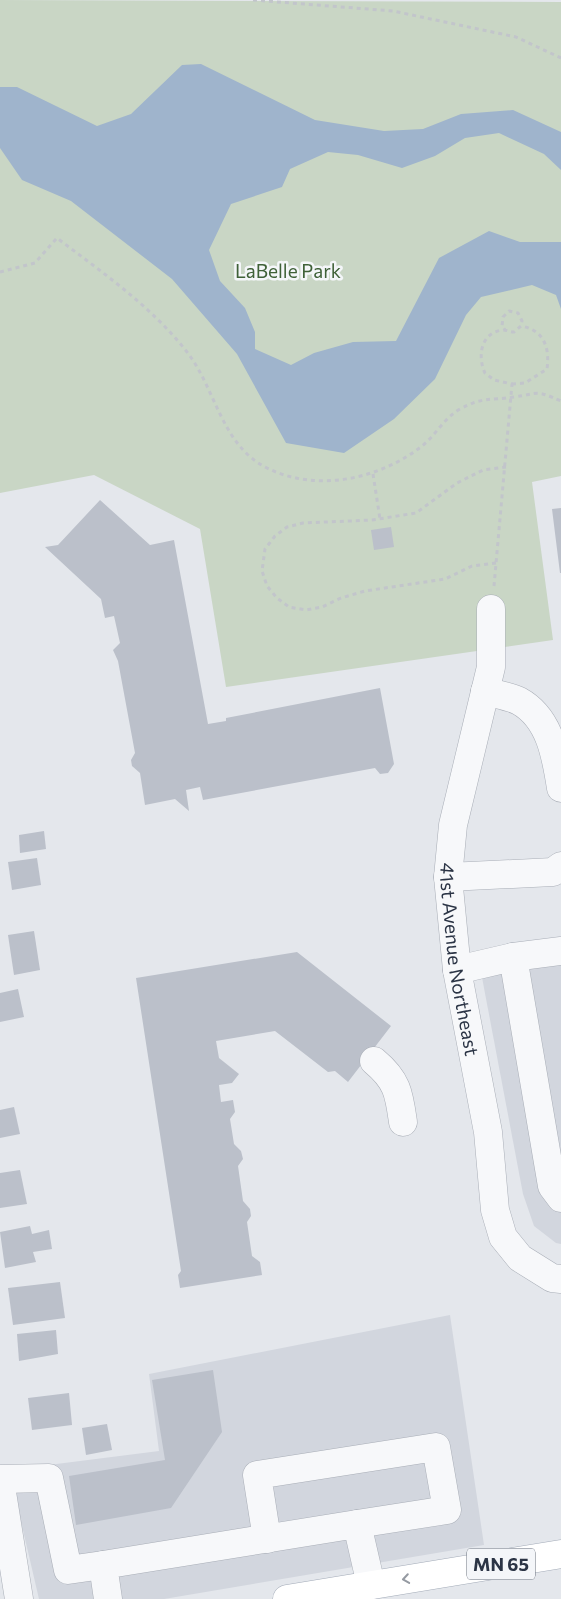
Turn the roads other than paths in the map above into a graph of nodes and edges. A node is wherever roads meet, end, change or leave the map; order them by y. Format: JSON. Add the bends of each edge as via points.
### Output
{"nodes":[{"id":1,"x":491,"y":609,"type":"road end"},
{"id":2,"x":485,"y":692,"type":"junction"},
{"id":3,"x":561,"y":788,"type":"edge"},
{"id":4,"x":561,"y":866,"type":"edge"},
{"id":5,"x":448,"y":877,"type":"junction"},
{"id":6,"x":561,"y":951,"type":"edge"},
{"id":7,"x":513,"y":957,"type":"junction"},
{"id":8,"x":457,"y":970,"type":"junction"},
{"id":9,"x":374,"y":1061,"type":"dead end"},
{"id":10,"x":403,"y":1122,"type":"dead end"},
{"id":11,"x":553,"y":1141,"type":"edge"},
{"id":12,"x":561,"y":1198,"type":"edge"},
{"id":13,"x":561,"y":1279,"type":"edge"},
{"id":14,"x":0,"y":1479,"type":"edge"},
{"id":15,"x":357,"y":1524,"type":"junction"},
{"id":16,"x":267,"y":1539,"type":"junction"},
{"id":17,"x":561,"y":1554,"type":"edge"},
{"id":18,"x":102,"y":1565,"type":"junction"},
{"id":19,"x":372,"y":1592,"type":"edge"},
{"id":20,"x":19,"y":1599,"type":"edge"},
{"id":21,"x":108,"y":1599,"type":"edge"},
{"id":22,"x":287,"y":1599,"type":"edge"}],
"edges":[{"from":1,"to":2,"type":"street","name":"41st Avenue Northeast","via":[[491,667]]},
{"from":2,"to":3,"type":"street","via":[[518,701],[539,717],[555,752]]},
{"from":2,"to":5,"type":"street","name":"41st Avenue Northeast","via":[[453,825]]},
{"from":4,"to":5,"type":"street","via":[[553,872]]},
{"from":5,"to":8,"type":"street","name":"41st Avenue Northeast"},
{"from":6,"to":7,"type":"street"},
{"from":7,"to":8,"type":"street"},
{"from":7,"to":11,"type":"street"},
{"from":8,"to":13,"type":"street","name":"41st Avenue Northeast","via":[[488,1132],[495,1210],[503,1237],[520,1258],[552,1278]]},
{"from":9,"to":10,"type":"street","via":[[388,1072],[398,1090]]},
{"from":11,"to":12,"type":"street","via":[[552,1186]]},
{"from":14,"to":18,"type":"street","via":[[49,1478],[68,1570]]},
{"from":14,"to":20,"type":"street"},
{"from":15,"to":16,"type":"street"},
{"from":15,"to":16,"type":"street","via":[[447,1510],[436,1446],[257,1476]]},
{"from":15,"to":19,"type":"street"},
{"from":16,"to":18,"type":"street"},
{"from":17,"to":19,"type":"main road","number":"MN 65","one_way":true},
{"from":18,"to":21,"type":"street"},
{"from":19,"to":22,"type":"main road","number":"MN 65"}]}
